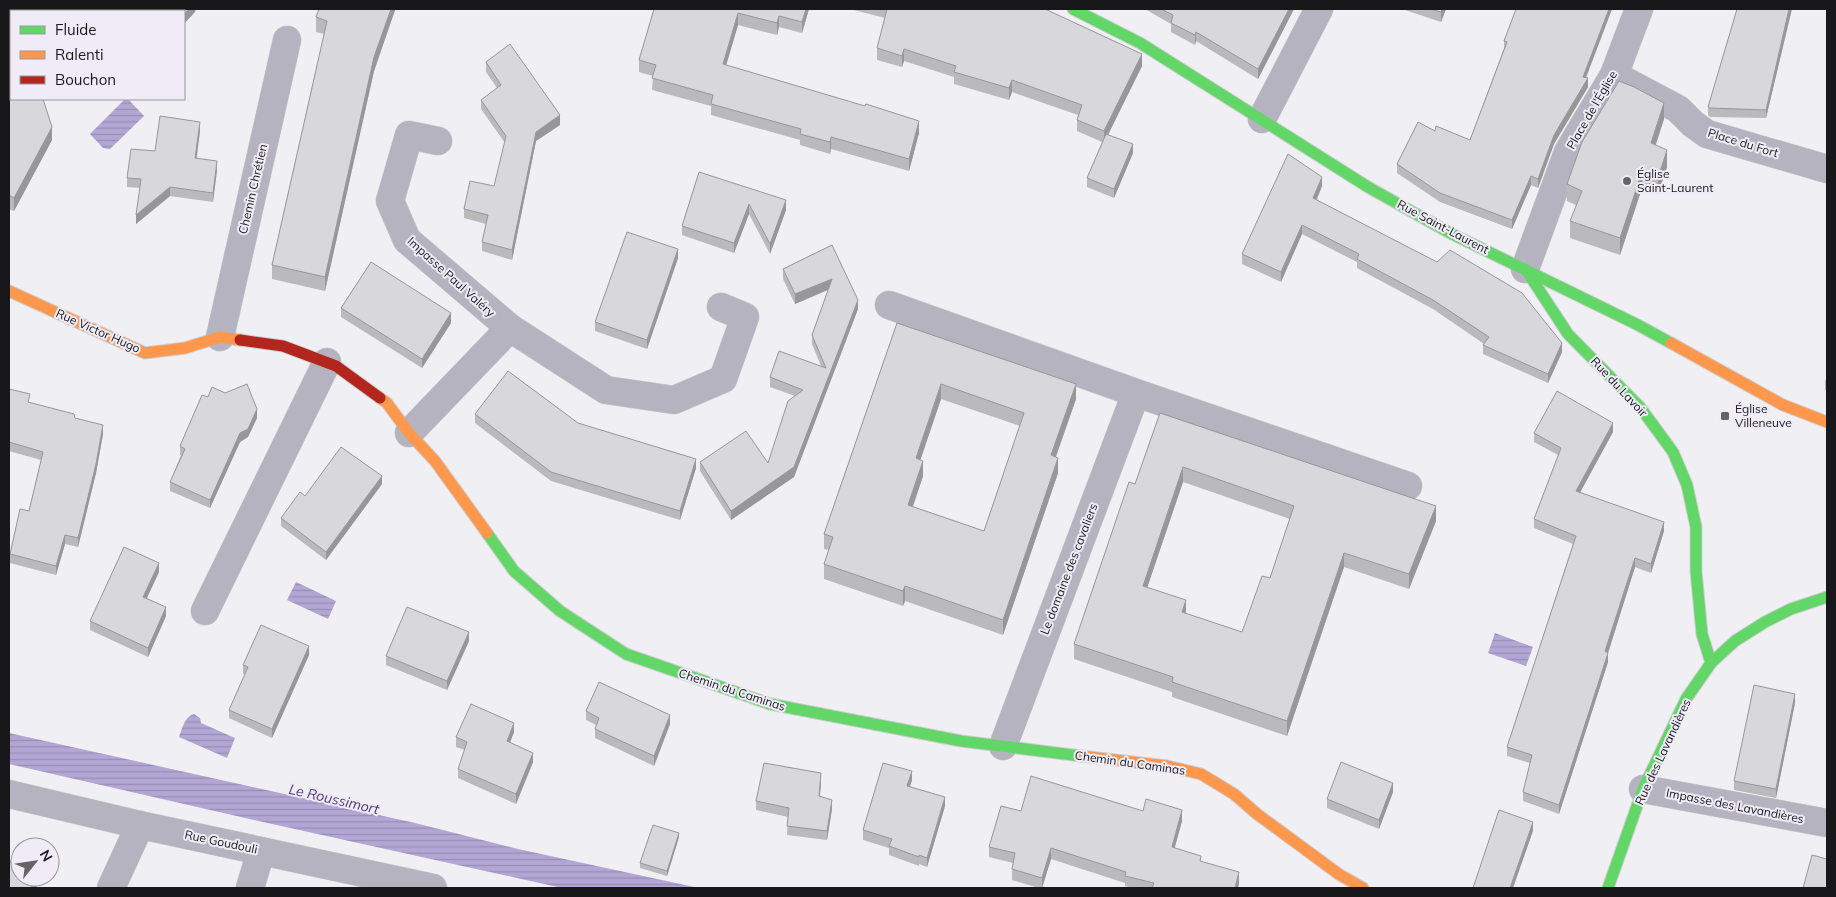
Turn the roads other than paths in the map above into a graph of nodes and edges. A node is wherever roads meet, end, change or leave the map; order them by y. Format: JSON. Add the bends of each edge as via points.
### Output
{"nodes":[{"id":1,"x":1072,"y":9,"type":"edge"},
{"id":2,"x":1319,"y":9,"type":"edge"},
{"id":3,"x":1639,"y":9,"type":"edge"},
{"id":4,"x":287,"y":40,"type":"dead end"},
{"id":5,"x":1614,"y":75,"type":"junction"},
{"id":6,"x":1262,"y":119,"type":"junction"},
{"id":7,"x":438,"y":141,"type":"dead end"},
{"id":8,"x":1827,"y":169,"type":"edge"},
{"id":9,"x":1525,"y":269,"type":"junction"},
{"id":10,"x":9,"y":291,"type":"edge"},
{"id":11,"x":890,"y":304,"type":"dead end"},
{"id":12,"x":721,"y":306,"type":"dead end"},
{"id":13,"x":510,"y":328,"type":"junction"},
{"id":14,"x":220,"y":337,"type":"junction"},
{"id":15,"x":327,"y":362,"type":"junction"},
{"id":16,"x":1136,"y":393,"type":"junction"},
{"id":17,"x":1827,"y":422,"type":"edge"},
{"id":18,"x":409,"y":432,"type":"junction"},
{"id":19,"x":1408,"y":486,"type":"dead end"},
{"id":20,"x":1827,"y":597,"type":"edge"},
{"id":21,"x":206,"y":611,"type":"dead end"},
{"id":22,"x":1711,"y":663,"type":"junction"},
{"id":23,"x":1003,"y":746,"type":"junction"},
{"id":24,"x":1643,"y":789,"type":"junction"},
{"id":25,"x":9,"y":794,"type":"edge"},
{"id":26,"x":1827,"y":823,"type":"edge"},
{"id":27,"x":140,"y":825,"type":"junction"},
{"id":28,"x":261,"y":851,"type":"junction"},
{"id":29,"x":111,"y":888,"type":"edge"},
{"id":30,"x":250,"y":888,"type":"edge"},
{"id":31,"x":433,"y":888,"type":"edge"},
{"id":32,"x":1363,"y":888,"type":"edge"},
{"id":33,"x":1608,"y":888,"type":"edge"}],
"edges":[{"from":1,"to":6,"type":"street","name":"Rue Saint-Laurent","via":[[1140,43]]},
{"from":2,"to":6,"type":"street"},
{"from":3,"to":5,"type":"street","name":"Place de l'Église"},
{"from":4,"to":14,"type":"street","name":"Chemin Chrétien"},
{"from":5,"to":8,"type":"street","name":"Place du Fort","via":[[1678,109],[1707,134]]},
{"from":5,"to":9,"type":"street","name":"Place de l'Église","via":[[1568,152]]},
{"from":6,"to":9,"type":"street","name":"Rue Saint-Laurent","via":[[1368,187],[1450,233]]},
{"from":7,"to":13,"type":"street","name":"Impasse Paul Valéry","via":[[409,135],[390,201],[407,240]]},
{"from":9,"to":17,"type":"street","name":"Rue Saint-Laurent","via":[[1638,325],[1783,405]]},
{"from":9,"to":22,"type":"street","name":"Rue du Lavoir","via":[[1568,334],[1640,407],[1673,452],[1687,486],[1696,527],[1702,634]]},
{"from":10,"to":14,"type":"street","name":"Rue Victor Hugo","via":[[145,353],[185,348]]},
{"from":11,"to":16,"type":"street"},
{"from":12,"to":13,"type":"street","via":[[745,317],[723,379],[674,400],[606,390]]},
{"from":13,"to":18,"type":"street"},
{"from":14,"to":15,"type":"street","name":"Chemin du Caminas","via":[[283,346]]},
{"from":15,"to":18,"type":"street","name":"Chemin du Caminas","via":[[387,403]]},
{"from":15,"to":21,"type":"street"},
{"from":16,"to":19,"type":"street"},
{"from":16,"to":23,"type":"street","name":"Le domaine des cavaliers"},
{"from":18,"to":23,"type":"street","name":"Chemin du Caminas","via":[[435,461],[514,571],[560,611],[626,654],[770,704],[961,741]]},
{"from":20,"to":22,"type":"street","name":"Rue des Lavandières","via":[[1765,622],[1735,641]]},
{"from":22,"to":24,"type":"street","name":"Rue des Lavandières","via":[[1686,699]]},
{"from":23,"to":32,"type":"street","name":"Chemin du Caminas","via":[[1167,766],[1201,774],[1234,794],[1340,875]]},
{"from":24,"to":26,"type":"street","name":"Impasse des Lavandières"},
{"from":24,"to":33,"type":"street","name":"Rue des Lavandières"},
{"from":25,"to":27,"type":"street","name":"Rue Goudouli"},
{"from":27,"to":28,"type":"street","name":"Rue Goudouli"},
{"from":27,"to":29,"type":"street"},
{"from":28,"to":30,"type":"street"},
{"from":28,"to":31,"type":"street","name":"Rue Goudouli"}]}
